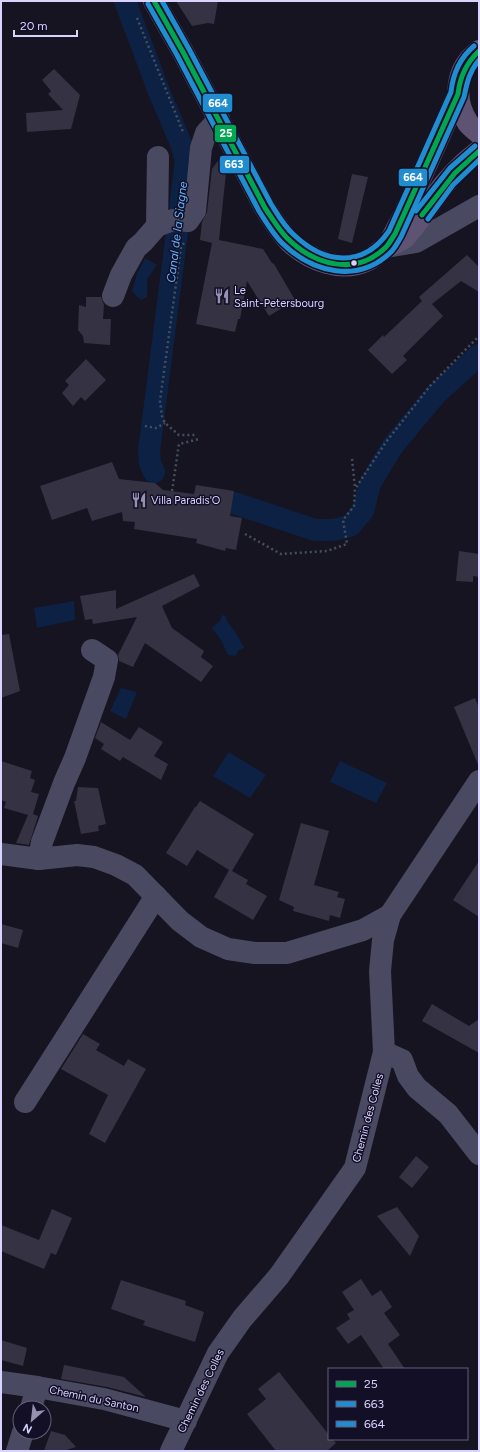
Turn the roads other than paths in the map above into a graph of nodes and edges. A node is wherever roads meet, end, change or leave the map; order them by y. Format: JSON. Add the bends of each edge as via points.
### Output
{"nodes":[{"id":1,"x":154,"y":1,"type":"edge"},
{"id":2,"x":479,"y":51,"type":"edge"},
{"id":3,"x":458,"y":94,"type":"junction"},
{"id":4,"x":219,"y":119,"type":"junction"},
{"id":5,"x":479,"y":133,"type":"edge"},
{"id":6,"x":479,"y":151,"type":"edge"},
{"id":7,"x":158,"y":157,"type":"dead end"},
{"id":8,"x":479,"y":206,"type":"edge"},
{"id":9,"x":176,"y":222,"type":"junction"},
{"id":10,"x":386,"y":247,"type":"junction"},
{"id":11,"x":113,"y":296,"type":"dead end"},
{"id":12,"x":92,"y":650,"type":"dead end"},
{"id":13,"x":479,"y":781,"type":"edge"},
{"id":14,"x":1,"y":854,"type":"edge"},
{"id":15,"x":39,"y":859,"type":"junction"},
{"id":16,"x":156,"y":896,"type":"junction"},
{"id":17,"x":390,"y":915,"type":"junction"},
{"id":18,"x":384,"y":1052,"type":"junction"},
{"id":19,"x":25,"y":1102,"type":"dead end"},
{"id":20,"x":479,"y":1154,"type":"edge"},
{"id":21,"x":1,"y":1382,"type":"edge"},
{"id":22,"x":37,"y":1387,"type":"junction"},
{"id":23,"x":33,"y":1400,"type":"edge"},
{"id":24,"x":182,"y":1439,"type":"edge"},
{"id":25,"x":21,"y":1440,"type":"edge"},
{"id":26,"x":18,"y":1451,"type":"edge"}],
"edges":[{"from":1,"to":4,"type":"main road"},
{"from":2,"to":3,"type":"main road","via":[[469,60],[463,71]]},
{"from":3,"to":5,"type":"main road","via":[[461,110],[468,123]]},
{"from":3,"to":10,"type":"main road","via":[[404,215]]},
{"from":4,"to":9,"type":"street","via":[[206,133],[201,148],[195,211]]},
{"from":4,"to":10,"type":"main road","via":[[265,208],[290,242],[304,253],[323,263],[354,265],[369,260]]},
{"from":6,"to":10,"type":"main road","via":[[452,176],[403,239]]},
{"from":7,"to":9,"type":"street"},
{"from":8,"to":10,"type":"street","via":[[416,242]]},
{"from":9,"to":11,"type":"street","via":[[136,248]]},
{"from":12,"to":15,"type":"street","via":[[107,660],[104,677],[42,842]]},
{"from":13,"to":17,"type":"street","name":"Chemin des Colles"},
{"from":14,"to":15,"type":"street"},
{"from":15,"to":16,"type":"street","via":[[77,855],[94,857],[135,875]]},
{"from":16,"to":17,"type":"street","via":[[180,921],[201,937],[228,949],[255,953],[287,953],[320,944],[363,930]]},
{"from":16,"to":19,"type":"street"},
{"from":17,"to":18,"type":"street","name":"Chemin des Colles","via":[[383,940],[380,971]]},
{"from":18,"to":20,"type":"street","via":[[402,1060],[408,1076],[417,1088],[448,1114]]},
{"from":18,"to":24,"type":"street","name":"Chemin des Colles","via":[[355,1168],[279,1276],[242,1319],[218,1353]]},
{"from":21,"to":22,"type":"street","name":"Chemin du Santon"},
{"from":22,"to":23,"type":"street"},
{"from":22,"to":24,"type":"street","name":"Chemin du Santon","via":[[104,1399]]},
{"from":25,"to":26,"type":"street"}]}
